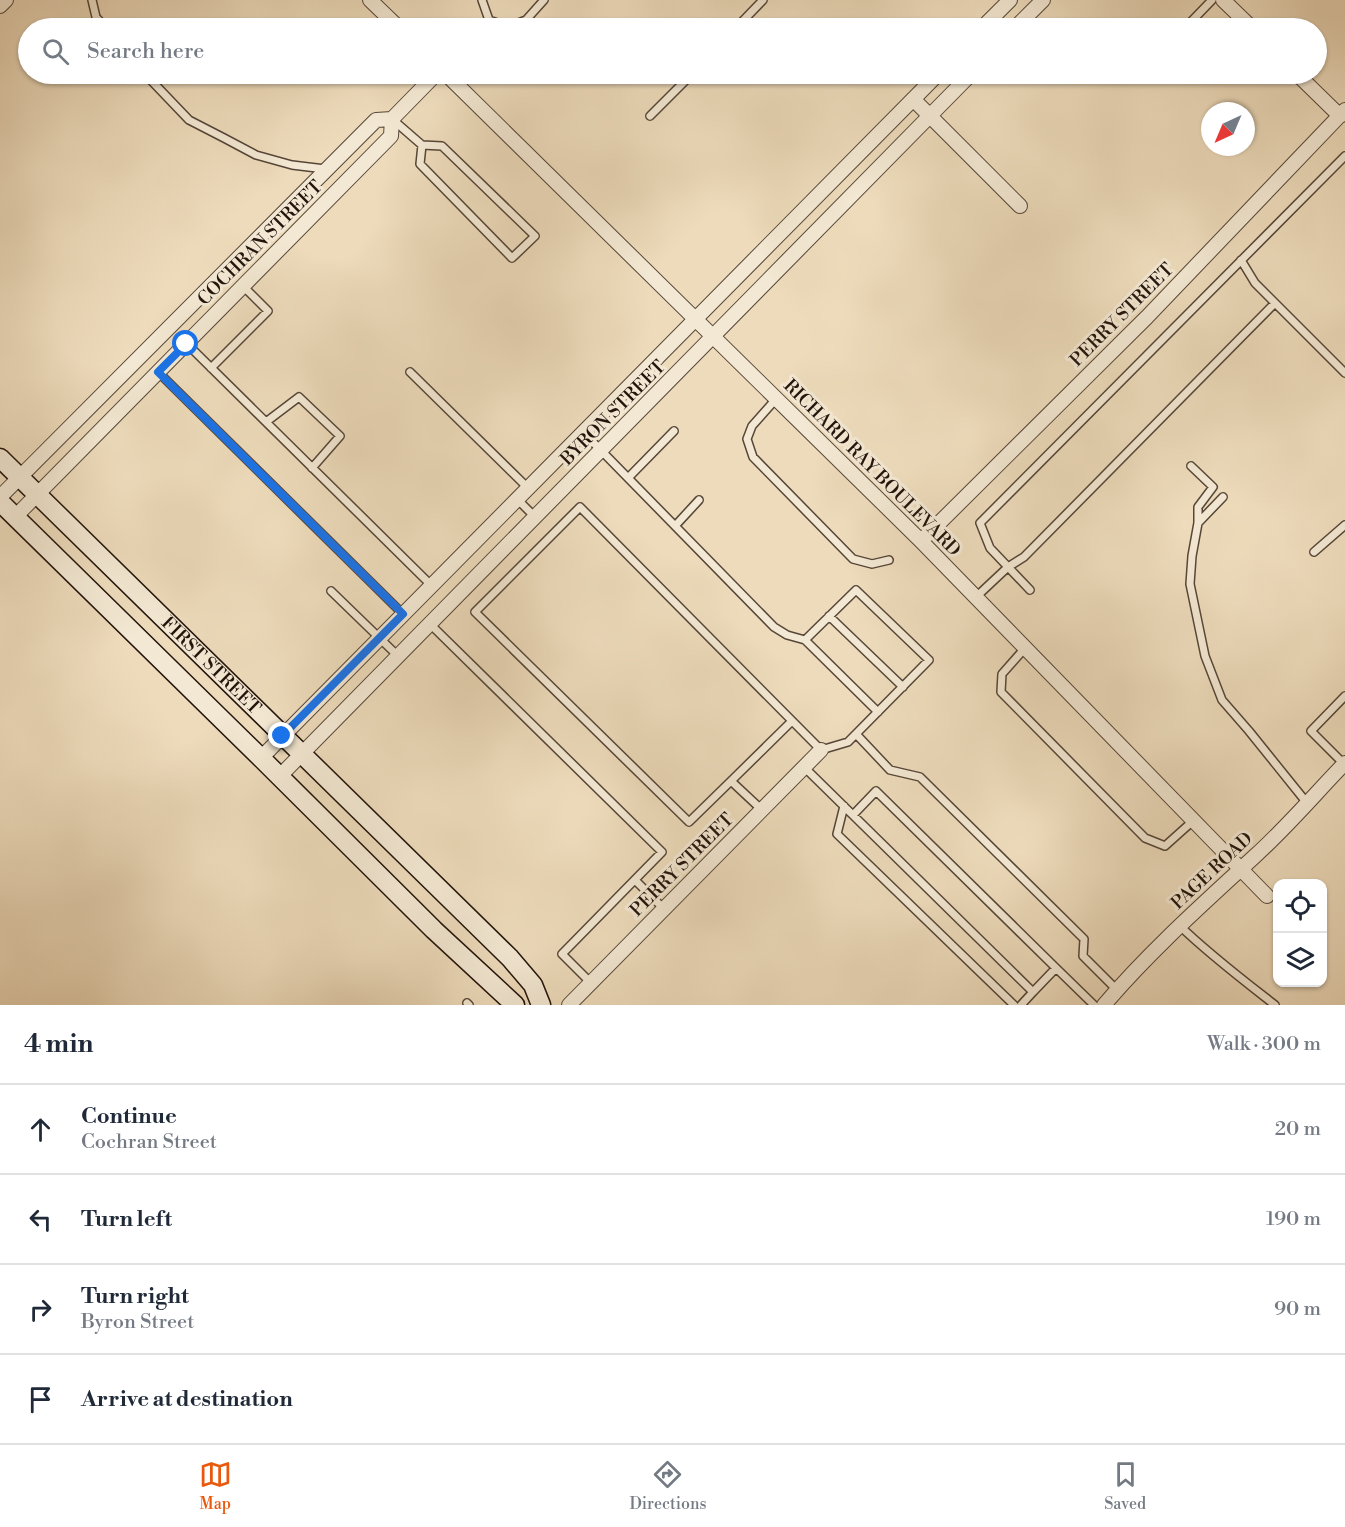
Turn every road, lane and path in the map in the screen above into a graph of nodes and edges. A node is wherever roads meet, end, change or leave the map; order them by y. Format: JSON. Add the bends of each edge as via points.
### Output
{"nodes":[{"id":1,"x":6,"y":0,"type":"edge"},
{"id":2,"x":92,"y":0,"type":"edge"},
{"id":3,"x":370,"y":0,"type":"edge"},
{"id":4,"x":482,"y":0,"type":"edge"},
{"id":5,"x":544,"y":0,"type":"edge"},
{"id":6,"x":764,"y":0,"type":"edge"},
{"id":7,"x":1010,"y":0,"type":"edge"},
{"id":8,"x":1043,"y":0,"type":"edge"},
{"id":9,"x":1212,"y":0,"type":"edge"},
{"id":10,"x":1223,"y":0,"type":"edge"},
{"id":11,"x":0,"y":6,"type":"edge"},
{"id":12,"x":98,"y":18,"type":"edge"},
{"id":13,"x":389,"y":18,"type":"edge"},
{"id":14,"x":488,"y":18,"type":"edge"},
{"id":15,"x":528,"y":18,"type":"edge"},
{"id":16,"x":746,"y":18,"type":"edge"},
{"id":17,"x":992,"y":18,"type":"edge"},
{"id":18,"x":1025,"y":18,"type":"edge"},
{"id":19,"x":1195,"y":18,"type":"edge"},
{"id":20,"x":1242,"y":18,"type":"edge"},
{"id":21,"x":154,"y":84,"type":"edge"},
{"id":22,"x":426,"y":84,"type":"edge"},
{"id":23,"x":456,"y":84,"type":"edge"},
{"id":24,"x":682,"y":84,"type":"edge"},
{"id":25,"x":928,"y":84,"type":"edge"},
{"id":26,"x":961,"y":84,"type":"edge"},
{"id":27,"x":1308,"y":84,"type":"edge"},
{"id":28,"x":913,"y":99,"type":"junction"},
{"id":29,"x":650,"y":116,"type":"dead end"},
{"id":30,"x":930,"y":116,"type":"junction"},
{"id":31,"x":1343,"y":116,"type":"edge"},
{"id":32,"x":392,"y":119,"type":"junction"},
{"id":33,"x":422,"y":145,"type":"junction"},
{"id":34,"x":1345,"y":156,"type":"edge"},
{"id":35,"x":326,"y":170,"type":"junction"},
{"id":36,"x":812,"y":201,"type":"junction"},
{"id":37,"x":1020,"y":206,"type":"dead end"},
{"id":38,"x":829,"y":218,"type":"junction"},
{"id":39,"x":1241,"y":260,"type":"junction"},
{"id":40,"x":243,"y":286,"type":"junction"},
{"id":41,"x":1275,"y":303,"type":"junction"},
{"id":42,"x":695,"y":319,"type":"junction"},
{"id":43,"x":713,"y":337,"type":"junction"},
{"id":44,"x":186,"y":344,"type":"junction"},
{"id":45,"x":211,"y":368,"type":"junction"},
{"id":46,"x":158,"y":372,"type":"junction"},
{"id":47,"x":410,"y":372,"type":"dead end"},
{"id":48,"x":1345,"y":373,"type":"edge"},
{"id":49,"x":776,"y":399,"type":"junction"},
{"id":50,"x":266,"y":422,"type":"junction"},
{"id":51,"x":674,"y":431,"type":"dead end"},
{"id":52,"x":583,"y":432,"type":"junction"},
{"id":53,"x":601,"y":450,"type":"junction"},
{"id":54,"x":0,"y":458,"type":"edge"},
{"id":55,"x":1191,"y":466,"type":"dead end"},
{"id":56,"x":312,"y":468,"type":"junction"},
{"id":57,"x":19,"y":477,"type":"junction"},
{"id":58,"x":628,"y":478,"type":"junction"},
{"id":59,"x":528,"y":488,"type":"junction"},
{"id":60,"x":37,"y":495,"type":"junction"},
{"id":61,"x":0,"y":497,"type":"edge"},
{"id":62,"x":1223,"y":497,"type":"dead end"},
{"id":63,"x":517,"y":499,"type":"junction"},
{"id":64,"x":699,"y":500,"type":"dead end"},
{"id":65,"x":0,"y":502,"type":"edge"},
{"id":66,"x":15,"y":517,"type":"junction"},
{"id":67,"x":535,"y":517,"type":"junction"},
{"id":68,"x":1198,"y":523,"type":"junction"},
{"id":69,"x":1345,"y":525,"type":"edge"},
{"id":70,"x":675,"y":526,"type":"junction"},
{"id":71,"x":921,"y":541,"type":"junction"},
{"id":72,"x":1314,"y":552,"type":"dead end"},
{"id":73,"x":889,"y":560,"type":"dead end"},
{"id":74,"x":1008,"y":567,"type":"junction"},
{"id":75,"x":431,"y":585,"type":"junction"},
{"id":76,"x":1030,"y":590,"type":"dead end"},
{"id":77,"x":331,"y":591,"type":"dead end"},
{"id":78,"x":976,"y":597,"type":"junction"},
{"id":79,"x":403,"y":614,"type":"junction"},
{"id":80,"x":829,"y":616,"type":"junction"},
{"id":81,"x":430,"y":624,"type":"junction"},
{"id":82,"x":379,"y":638,"type":"junction"},
{"id":83,"x":805,"y":640,"type":"junction"},
{"id":84,"x":1026,"y":648,"type":"junction"},
{"id":85,"x":398,"y":656,"type":"junction"},
{"id":86,"x":903,"y":687,"type":"junction"},
{"id":87,"x":1345,"y":696,"type":"edge"},
{"id":88,"x":878,"y":712,"type":"junction"},
{"id":89,"x":792,"y":722,"type":"junction"},
{"id":90,"x":856,"y":734,"type":"junction"},
{"id":91,"x":282,"y":736,"type":"junction"},
{"id":92,"x":820,"y":750,"type":"junction"},
{"id":93,"x":301,"y":754,"type":"junction"},
{"id":94,"x":261,"y":758,"type":"junction"},
{"id":95,"x":1345,"y":763,"type":"edge"},
{"id":96,"x":804,"y":767,"type":"junction"},
{"id":97,"x":279,"y":777,"type":"junction"},
{"id":98,"x":731,"y":781,"type":"junction"},
{"id":99,"x":1306,"y":803,"type":"junction"},
{"id":100,"x":844,"y":806,"type":"junction"},
{"id":101,"x":762,"y":810,"type":"junction"},
{"id":102,"x":853,"y":815,"type":"junction"},
{"id":103,"x":1194,"y":820,"type":"junction"},
{"id":104,"x":1240,"y":869,"type":"junction"},
{"id":105,"x":634,"y":880,"type":"junction"},
{"id":106,"x":1267,"y":896,"type":"dead end"},
{"id":107,"x":664,"y":909,"type":"junction"},
{"id":108,"x":1180,"y":926,"type":"junction"},
{"id":109,"x":1056,"y":968,"type":"junction"},
{"id":110,"x":591,"y":983,"type":"junction"},
{"id":111,"x":1117,"y":990,"type":"junction"},
{"id":112,"x":1033,"y":992,"type":"junction"},
{"id":113,"x":515,"y":1005,"type":"edge"},
{"id":114,"x":542,"y":1005,"type":"edge"},
{"id":115,"x":569,"y":1005,"type":"edge"},
{"id":116,"x":1014,"y":1005,"type":"edge"},
{"id":117,"x":1021,"y":1005,"type":"edge"},
{"id":118,"x":1094,"y":1005,"type":"edge"},
{"id":119,"x":1104,"y":1005,"type":"edge"},
{"id":120,"x":1275,"y":1005,"type":"edge"}],
"edges":[{"from":1,"to":11,"type":"street"},
{"from":2,"to":12,"type":"lane"},
{"from":3,"to":13,"type":"street"},
{"from":4,"to":14,"type":"lane"},
{"from":5,"to":15,"type":"lane"},
{"from":6,"to":16,"type":"lane"},
{"from":7,"to":17,"type":"street"},
{"from":8,"to":18,"type":"street"},
{"from":9,"to":19,"type":"lane"},
{"from":10,"to":20,"type":"street"},
{"from":21,"to":35,"type":"lane","via":[[189,120],[256,155]]},
{"from":22,"to":32,"type":"street","name":"COCHRAN STREET"},
{"from":23,"to":42,"type":"street","name":"RICHARD RAY BOULEVARD"},
{"from":24,"to":29,"type":"lane"},
{"from":25,"to":28,"type":"street","name":"BYRON STREET"},
{"from":26,"to":30,"type":"street","name":"BYRON STREET"},
{"from":27,"to":31,"type":"street"},
{"from":28,"to":30,"type":"street"},
{"from":28,"to":36,"type":"street","name":"BYRON STREET"},
{"from":30,"to":37,"type":"street"},
{"from":30,"to":38,"type":"street","name":"BYRON STREET"},
{"from":31,"to":71,"type":"street","name":"PERRY STREET"},
{"from":32,"to":33,"type":"lane"},
{"from":32,"to":35,"type":"street","name":"COCHRAN STREET","via":[[376,120]]},
{"from":32,"to":40,"type":"street","name":"COCHRAN STREET","via":[[391,136]]},
{"from":33,"to":33,"type":"lane","via":[[442,147],[535,236],[512,258],[420,164]]},
{"from":34,"to":39,"type":"lane"},
{"from":35,"to":57,"type":"street","name":"COCHRAN STREET"},
{"from":36,"to":38,"type":"street"},
{"from":36,"to":42,"type":"street","name":"BYRON STREET"},
{"from":38,"to":43,"type":"street","name":"BYRON STREET"},
{"from":39,"to":41,"type":"lane"},
{"from":39,"to":74,"type":"lane","via":[[980,523],[990,548]]},
{"from":40,"to":44,"type":"street","name":"COCHRAN STREET"},
{"from":40,"to":45,"type":"lane","via":[[268,311]]},
{"from":41,"to":48,"type":"lane"},
{"from":41,"to":74,"type":"lane","via":[[1024,557]]},
{"from":42,"to":43,"type":"street","name":"RICHARD RAY BOULEVARD"},
{"from":42,"to":52,"type":"street","name":"BYRON STREET"},
{"from":43,"to":49,"type":"street","name":"RICHARD RAY BOULEVARD"},
{"from":43,"to":53,"type":"street","name":"BYRON STREET"},
{"from":44,"to":45,"type":"lane"},
{"from":44,"to":46,"type":"street","name":"COCHRAN STREET"},
{"from":45,"to":50,"type":"lane"},
{"from":46,"to":60,"type":"street","name":"COCHRAN STREET"},
{"from":46,"to":79,"type":"lane"},
{"from":47,"to":59,"type":"lane"},
{"from":49,"to":71,"type":"street","name":"RICHARD RAY BOULEVARD"},
{"from":49,"to":73,"type":"lane","via":[[752,426],[747,440],[753,457],[853,559],[872,564]]},
{"from":50,"to":56,"type":"lane"},
{"from":50,"to":56,"type":"lane","via":[[299,397],[339,436]]},
{"from":51,"to":58,"type":"lane"},
{"from":52,"to":53,"type":"lane"},
{"from":52,"to":59,"type":"street","name":"BYRON STREET"},
{"from":53,"to":58,"type":"lane"},
{"from":53,"to":67,"type":"street","name":"BYRON STREET"},
{"from":54,"to":57,"type":"street","name":"FIRST STREET"},
{"from":55,"to":68,"type":"lane","via":[[1213,487],[1198,507]]},
{"from":56,"to":75,"type":"lane"},
{"from":57,"to":60,"type":"street","name":"FIRST STREET"},
{"from":57,"to":61,"type":"street","name":"COCHRAN STREET"},
{"from":58,"to":70,"type":"lane"},
{"from":59,"to":63,"type":"street","name":"BYRON STREET"},
{"from":60,"to":66,"type":"street","name":"COCHRAN STREET"},
{"from":60,"to":91,"type":"street","name":"FIRST STREET"},
{"from":62,"to":68,"type":"lane"},
{"from":63,"to":67,"type":"lane"},
{"from":63,"to":75,"type":"street","name":"BYRON STREET"},
{"from":64,"to":70,"type":"lane"},
{"from":65,"to":66,"type":"street","name":"FIRST STREET"},
{"from":66,"to":94,"type":"street","name":"FIRST STREET"},
{"from":67,"to":81,"type":"street","name":"BYRON STREET"},
{"from":68,"to":99,"type":"lane","via":[[1190,584],[1206,656],[1222,700]]},
{"from":69,"to":72,"type":"lane"},
{"from":70,"to":83,"type":"lane","via":[[774,627]]},
{"from":71,"to":78,"type":"street","name":"RICHARD RAY BOULEVARD"},
{"from":74,"to":76,"type":"lane"},
{"from":74,"to":78,"type":"lane"},
{"from":75,"to":79,"type":"street","name":"BYRON STREET"},
{"from":77,"to":82,"type":"lane"},
{"from":78,"to":84,"type":"street","name":"RICHARD RAY BOULEVARD"},
{"from":79,"to":82,"type":"street","name":"BYRON STREET"},
{"from":80,"to":83,"type":"lane"},
{"from":80,"to":86,"type":"lane"},
{"from":80,"to":86,"type":"lane","via":[[856,590],[929,660]]},
{"from":81,"to":85,"type":"street","name":"BYRON STREET"},
{"from":81,"to":105,"type":"lane","via":[[662,852]]},
{"from":82,"to":85,"type":"lane"},
{"from":82,"to":91,"type":"street","name":"BYRON STREET"},
{"from":83,"to":88,"type":"lane"},
{"from":84,"to":103,"type":"street","name":"RICHARD RAY BOULEVARD"},
{"from":84,"to":103,"type":"lane","via":[[1002,674],[1001,692],[1145,838],[1165,846]]},
{"from":85,"to":93,"type":"street","name":"BYRON STREET"},
{"from":86,"to":88,"type":"lane"},
{"from":87,"to":95,"type":"lane","via":[[1311,731]]},
{"from":88,"to":90,"type":"lane"},
{"from":89,"to":92,"type":"lane"},
{"from":89,"to":98,"type":"lane"},
{"from":89,"to":98,"type":"lane","via":[[580,507],[475,612],[689,822]]},
{"from":90,"to":92,"type":"lane","via":[[848,742]]},
{"from":90,"to":111,"type":"lane","via":[[890,770],[920,777],[1084,939],[1083,956]]},
{"from":91,"to":93,"type":"street","name":"FIRST STREET"},
{"from":91,"to":94,"type":"street","name":"BYRON STREET"},
{"from":92,"to":96,"type":"street","name":"PERRY STREET"},
{"from":93,"to":97,"type":"street","name":"BYRON STREET"},
{"from":93,"to":114,"type":"street","name":"FIRST STREET","via":[[510,958],[533,985]]},
{"from":94,"to":97,"type":"street","name":"FIRST STREET"},
{"from":95,"to":99,"type":"street","name":"PAGE ROAD"},
{"from":96,"to":100,"type":"lane"},
{"from":96,"to":101,"type":"street","name":"PERRY STREET"},
{"from":97,"to":113,"type":"street","name":"FIRST STREET"},
{"from":98,"to":101,"type":"lane"},
{"from":99,"to":104,"type":"street","name":"PAGE ROAD"},
{"from":100,"to":102,"type":"lane"},
{"from":100,"to":116,"type":"lane","via":[[837,834]]},
{"from":101,"to":107,"type":"street","name":"PERRY STREET"},
{"from":102,"to":109,"type":"lane","via":[[876,791]]},
{"from":102,"to":112,"type":"lane"},
{"from":103,"to":104,"type":"street","name":"RICHARD RAY BOULEVARD"},
{"from":104,"to":106,"type":"street","name":"RICHARD RAY BOULEVARD"},
{"from":104,"to":108,"type":"street","name":"PAGE ROAD"},
{"from":105,"to":107,"type":"lane"},
{"from":105,"to":110,"type":"lane","via":[[562,954]]},
{"from":107,"to":110,"type":"street","name":"PERRY STREET"},
{"from":108,"to":111,"type":"street","name":"PAGE ROAD"},
{"from":108,"to":120,"type":"lane"},
{"from":109,"to":112,"type":"lane"},
{"from":109,"to":118,"type":"lane"},
{"from":110,"to":115,"type":"street","name":"PERRY STREET"},
{"from":111,"to":119,"type":"street","name":"PAGE ROAD"},
{"from":112,"to":117,"type":"lane"}]}
